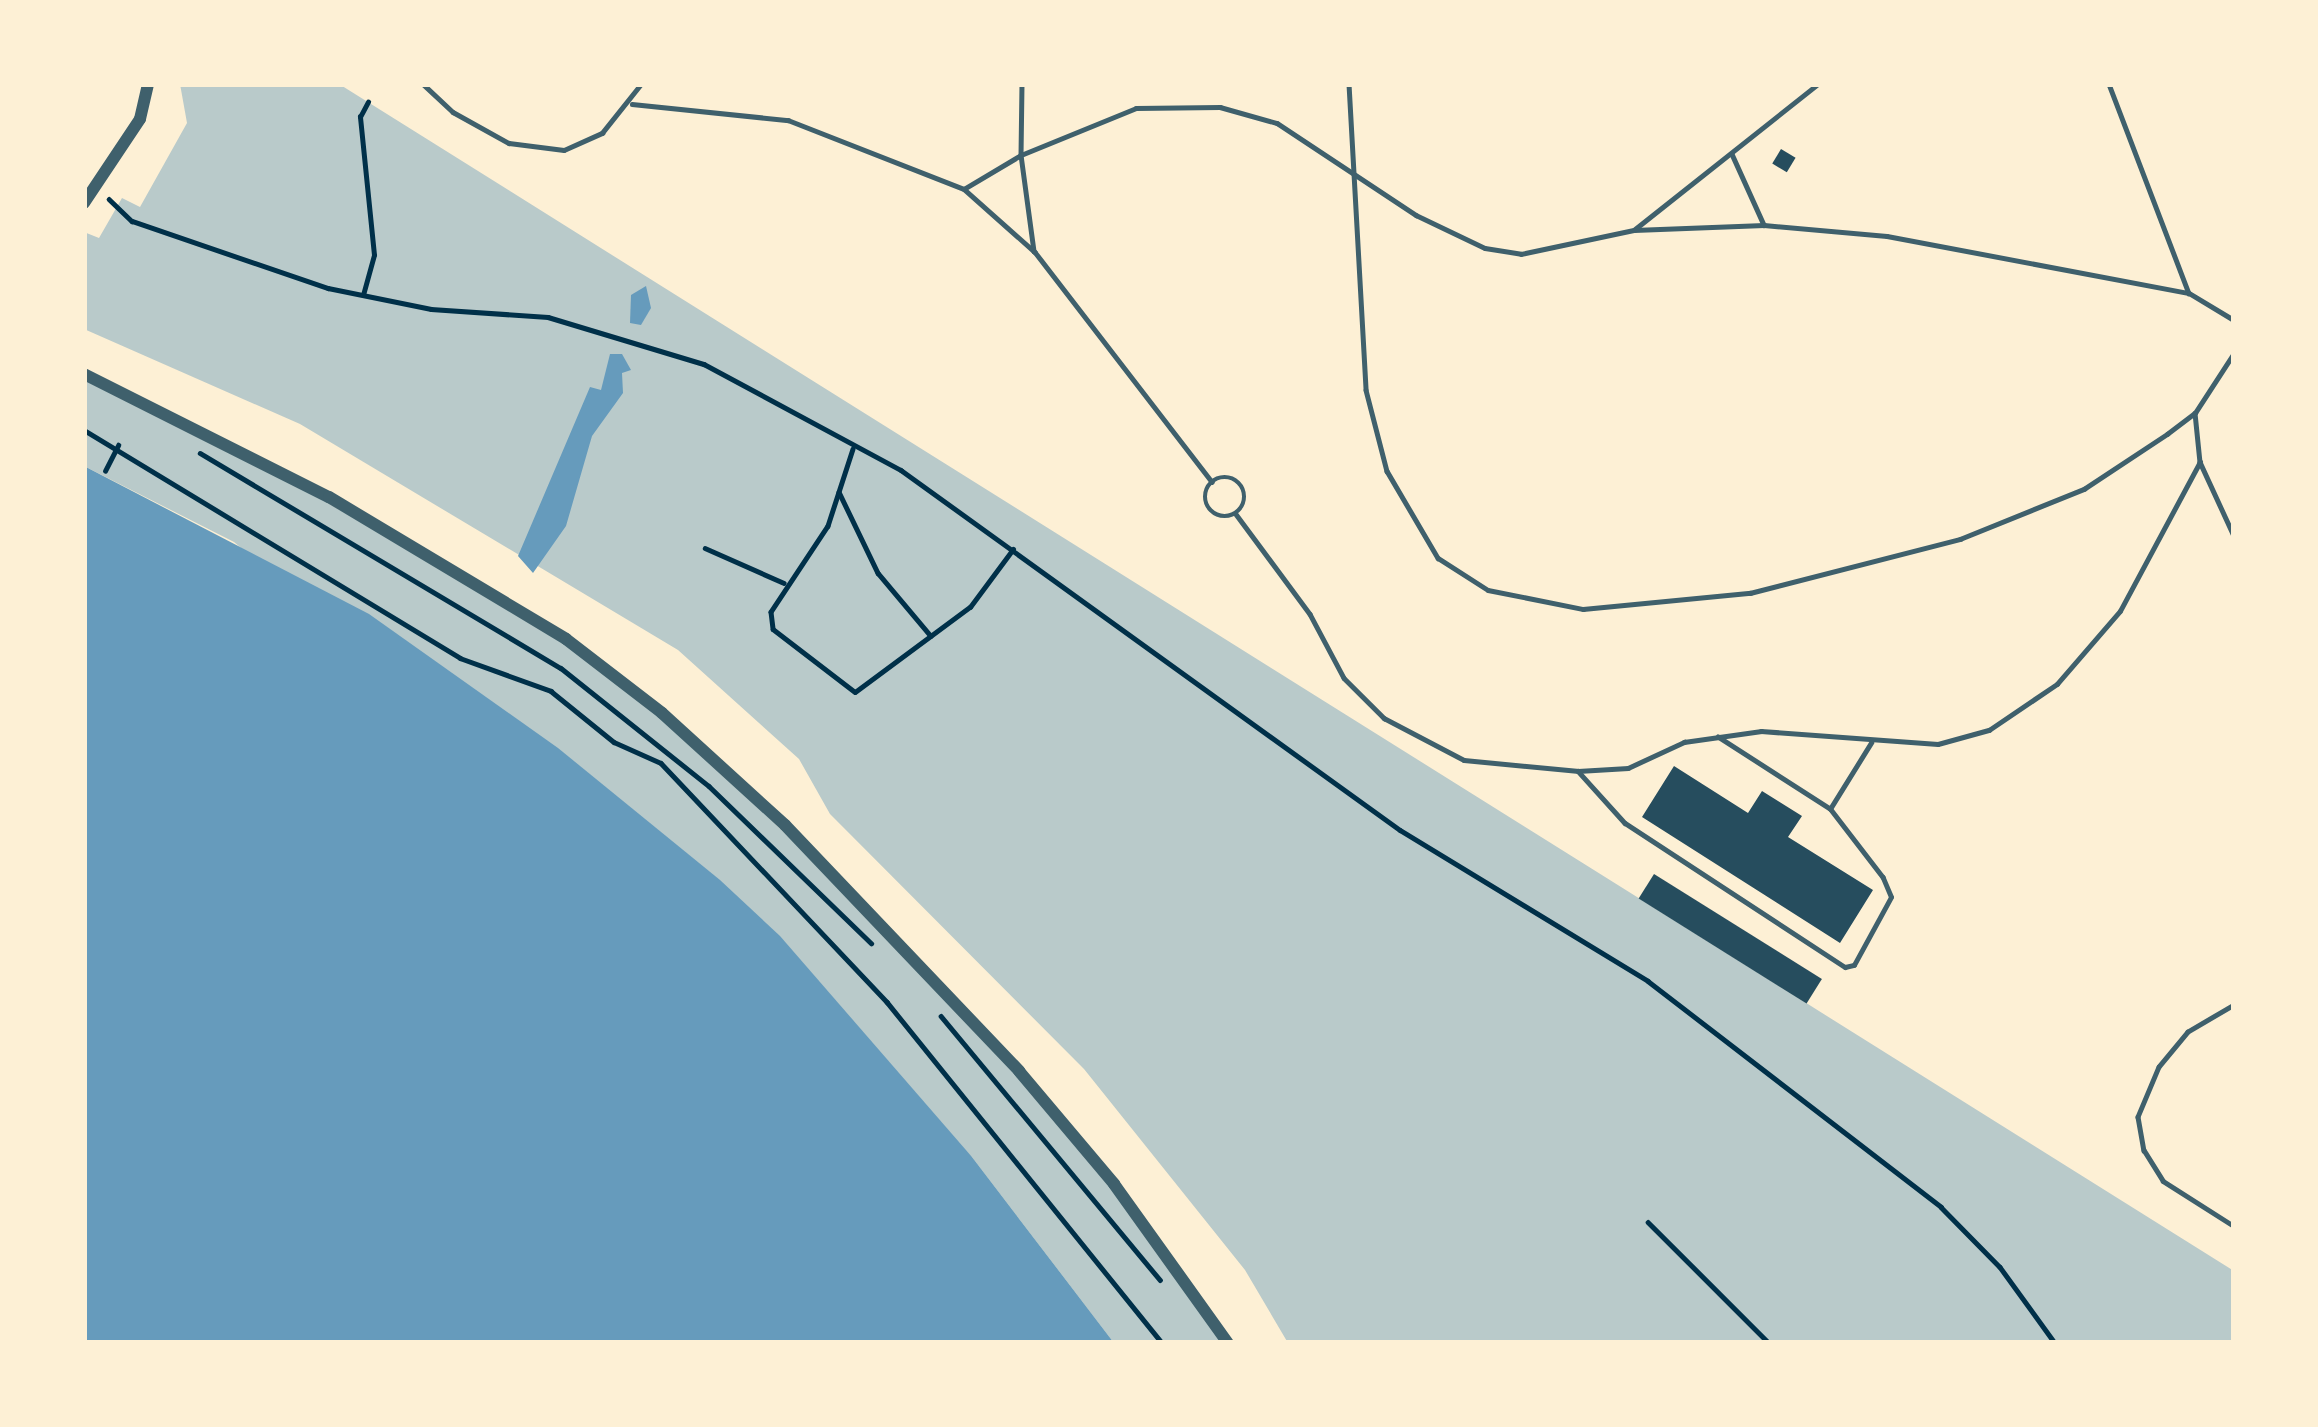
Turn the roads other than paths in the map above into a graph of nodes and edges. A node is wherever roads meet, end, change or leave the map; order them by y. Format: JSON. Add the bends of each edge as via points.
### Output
{"nodes":[{"id":1,"x":148,"y":84,"type":"edge"},
{"id":2,"x":423,"y":84,"type":"edge"},
{"id":3,"x":641,"y":84,"type":"edge"},
{"id":4,"x":1022,"y":84,"type":"edge"},
{"id":5,"x":1349,"y":84,"type":"edge"},
{"id":6,"x":1818,"y":84,"type":"edge"},
{"id":7,"x":2109,"y":84,"type":"edge"},
{"id":8,"x":632,"y":104,"type":"junction"},
{"id":9,"x":1732,"y":154,"type":"junction"},
{"id":10,"x":1021,"y":155,"type":"junction"},
{"id":11,"x":1358,"y":170,"type":"junction"},
{"id":12,"x":964,"y":190,"type":"junction"},
{"id":13,"x":84,"y":203,"type":"edge"},
{"id":14,"x":1764,"y":225,"type":"junction"},
{"id":15,"x":1634,"y":230,"type":"junction"},
{"id":16,"x":1035,"y":252,"type":"junction"},
{"id":17,"x":2188,"y":293,"type":"junction"},
{"id":18,"x":2234,"y":320,"type":"edge"},
{"id":19,"x":2234,"y":353,"type":"edge"},
{"id":20,"x":84,"y":374,"type":"edge"},
{"id":21,"x":2195,"y":413,"type":"junction"},
{"id":22,"x":2200,"y":462,"type":"junction"},
{"id":23,"x":1212,"y":482,"type":"junction"},
{"id":24,"x":1236,"y":514,"type":"junction"},
{"id":25,"x":2234,"y":536,"type":"edge"},
{"id":26,"x":1718,"y":737,"type":"junction"},
{"id":27,"x":1871,"y":743,"type":"junction"},
{"id":28,"x":1578,"y":771,"type":"junction"},
{"id":29,"x":1830,"y":809,"type":"junction"},
{"id":30,"x":2234,"y":1005,"type":"edge"},
{"id":31,"x":2234,"y":1226,"type":"edge"},
{"id":32,"x":1228,"y":1343,"type":"edge"}],
"edges":[{"from":1,"to":13,"type":"street","via":[[140,118]]},
{"from":2,"to":8,"type":"lane","via":[[453,112],[535,149],[564,149],[602,133]]},
{"from":3,"to":8,"type":"lane"},
{"from":4,"to":10,"type":"lane"},
{"from":5,"to":11,"type":"lane"},
{"from":6,"to":9,"type":"lane"},
{"from":7,"to":17,"type":"lane"},
{"from":8,"to":12,"type":"lane","via":[[788,120]]},
{"from":9,"to":14,"type":"lane"},
{"from":9,"to":15,"type":"lane"},
{"from":10,"to":11,"type":"lane","via":[[1136,108],[1188,104],[1277,123]]},
{"from":10,"to":12,"type":"lane"},
{"from":10,"to":16,"type":"lane"},
{"from":11,"to":15,"type":"lane","via":[[1416,215],[1485,248],[1521,254]]},
{"from":11,"to":21,"type":"lane","via":[[1366,391],[1387,471],[1438,558],[1488,590],[1583,609],[1845,573],[1960,539],[2084,489]]},
{"from":12,"to":16,"type":"lane"},
{"from":14,"to":15,"type":"lane"},
{"from":14,"to":17,"type":"lane","via":[[1992,252]]},
{"from":16,"to":23,"type":"lane"},
{"from":17,"to":18,"type":"lane"},
{"from":19,"to":21,"type":"lane"},
{"from":20,"to":32,"type":"street","via":[[349,509],[566,639],[662,713],[800,839],[1019,1071],[1114,1184]]},
{"from":21,"to":22,"type":"lane"},
{"from":22,"to":25,"type":"lane"},
{"from":22,"to":27,"type":"lane","via":[[2137,585],[2057,684],[1989,730],[1938,744]]},
{"from":23,"to":24,"type":"lane","via":[[1205,494],[1211,512]]},
{"from":23,"to":24,"type":"lane","via":[[1241,485]]},
{"from":24,"to":28,"type":"lane","via":[[1310,614],[1344,678],[1384,718],[1464,760]]},
{"from":26,"to":27,"type":"lane","via":[[1761,731]]},
{"from":26,"to":28,"type":"lane","via":[[1684,742],[1628,768]]},
{"from":26,"to":29,"type":"lane"},
{"from":27,"to":29,"type":"lane"},
{"from":28,"to":29,"type":"lane","via":[[1625,823],[1845,967],[1854,965],[1892,897]]},
{"from":30,"to":31,"type":"lane","via":[[2188,1032],[2159,1066],[2138,1117],[2144,1150],[2164,1181]]}]}
